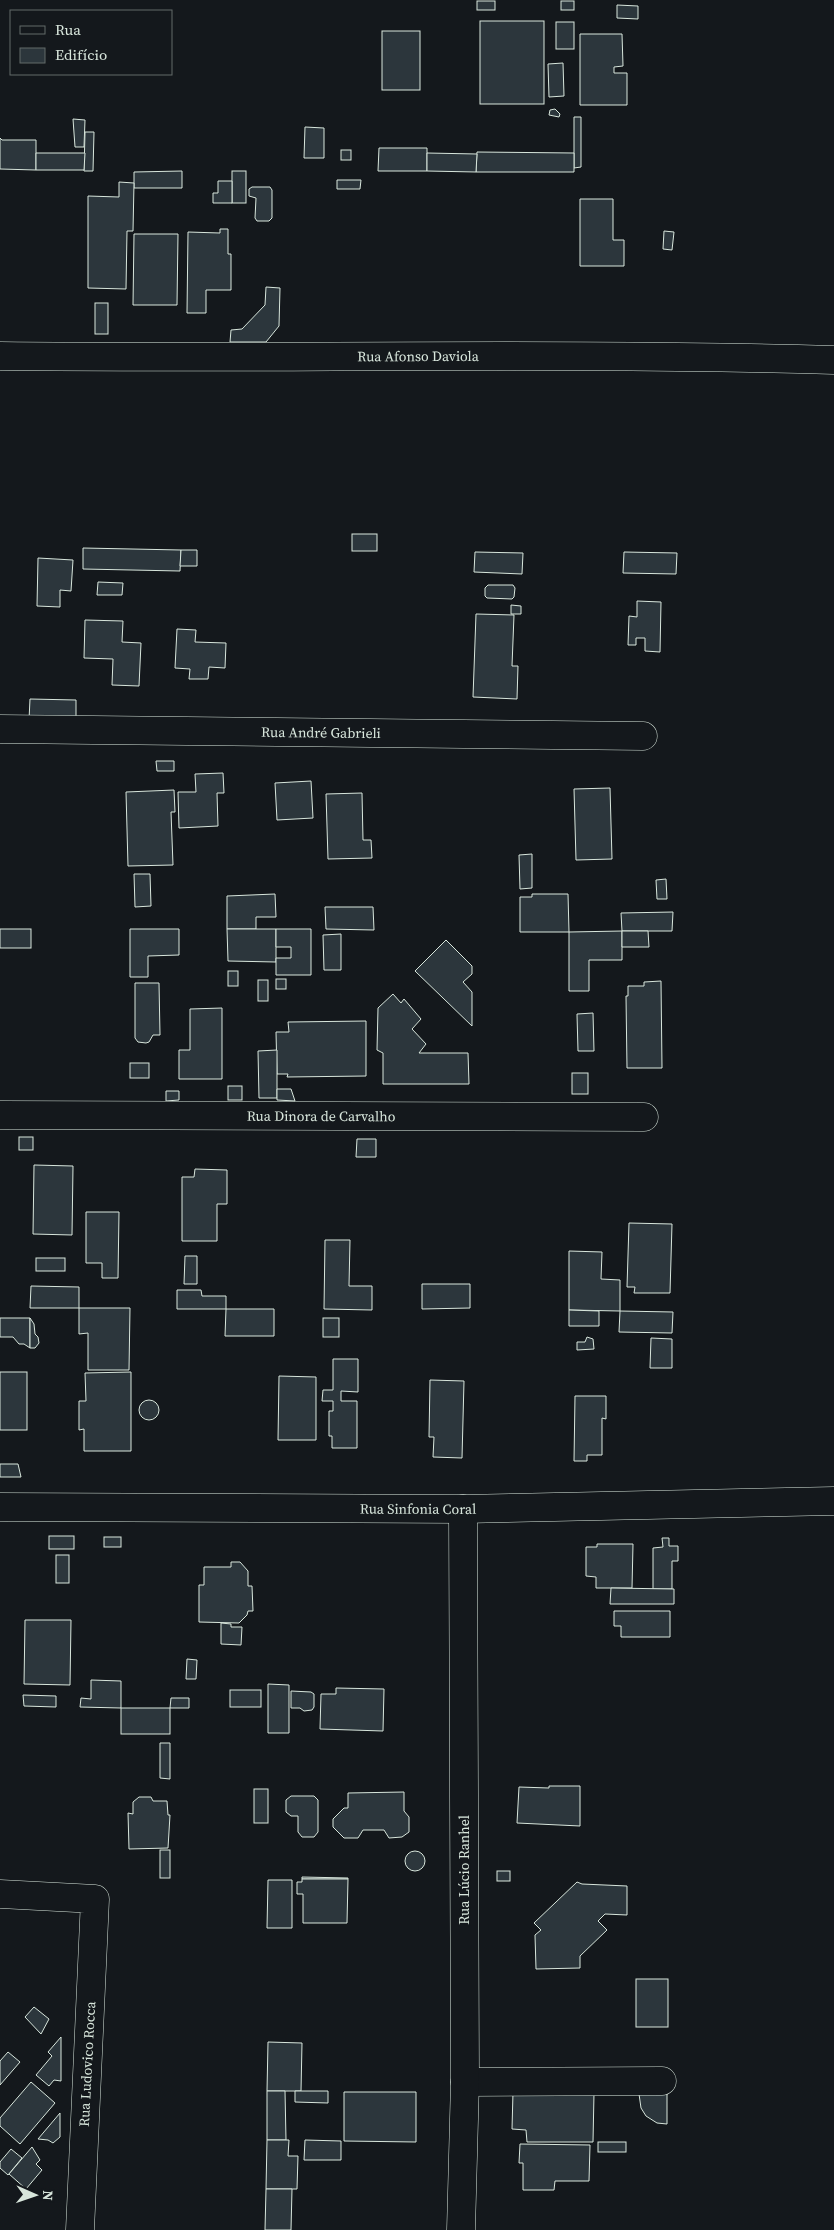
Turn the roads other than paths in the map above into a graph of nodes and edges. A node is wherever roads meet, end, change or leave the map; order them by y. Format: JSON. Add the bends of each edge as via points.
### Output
{"nodes":[{"id":1,"x":0,"y":356,"type":"edge"},
{"id":2,"x":834,"y":360,"type":"edge"},
{"id":3,"x":0,"y":729,"type":"edge"},
{"id":4,"x":643,"y":736,"type":"dead end"},
{"id":5,"x":0,"y":1115,"type":"edge"},
{"id":6,"x":644,"y":1117,"type":"dead end"},
{"id":7,"x":834,"y":1501,"type":"edge"},
{"id":8,"x":0,"y":1507,"type":"edge"},
{"id":9,"x":463,"y":1509,"type":"junction"},
{"id":10,"x":0,"y":1894,"type":"edge"},
{"id":11,"x":465,"y":2082,"type":"junction"},
{"id":12,"x":662,"y":2082,"type":"dead end"},
{"id":13,"x":80,"y":2230,"type":"edge"},
{"id":14,"x":461,"y":2230,"type":"edge"}],
"edges":[{"from":1,"to":2,"type":"street","name":"Rua Afonso Daviola","via":[[578,356]]},
{"from":3,"to":4,"type":"street","name":"Rua André Gabrieli"},
{"from":5,"to":6,"type":"street","name":"Rua Dinora de Carvalho"},
{"from":7,"to":9,"type":"street","name":"Rua Sinfonia Coral"},
{"from":8,"to":9,"type":"street","name":"Rua Sinfonia Coral"},
{"from":9,"to":11,"type":"street","name":"Rua Lúcio Ranhel"},
{"from":10,"to":13,"type":"street","name":"Rua Ludovico Rocca","via":[[95,1898]]},
{"from":11,"to":12,"type":"street"},
{"from":11,"to":14,"type":"street","name":"Rua Lúcio Ranhel"}]}
